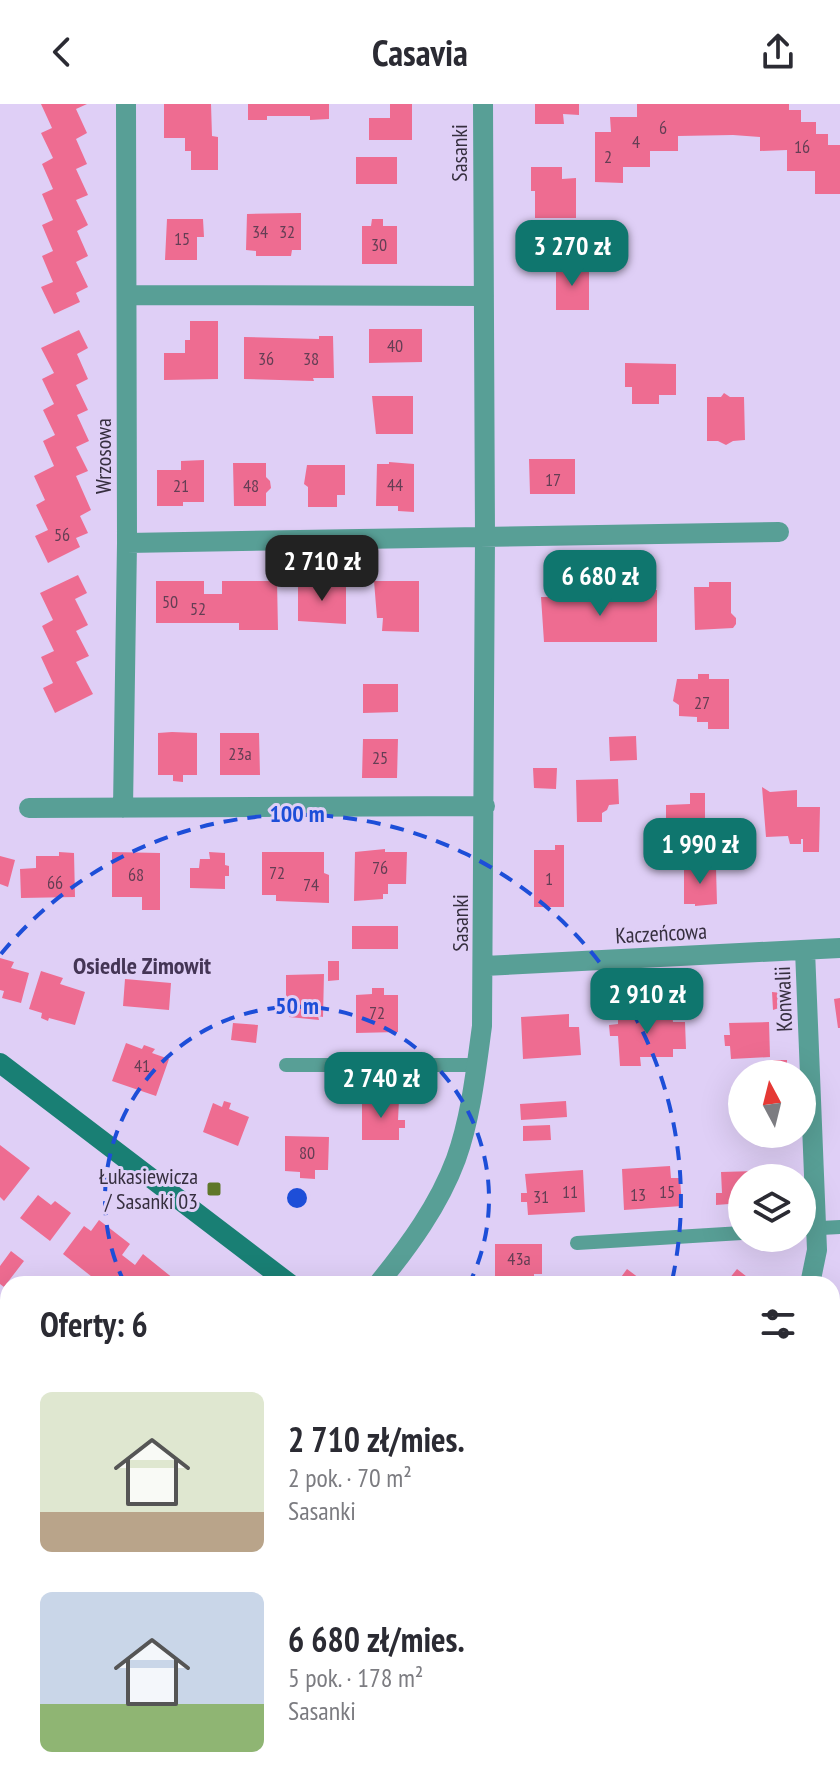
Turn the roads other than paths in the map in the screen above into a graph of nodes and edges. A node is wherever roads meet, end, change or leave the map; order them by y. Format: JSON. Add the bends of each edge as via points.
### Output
{"nodes":[{"id":1,"x":126,"y":104,"type":"edge"},
{"id":2,"x":483,"y":104,"type":"edge"},
{"id":3,"x":127,"y":295,"type":"junction"},
{"id":4,"x":484,"y":296,"type":"junction"},
{"id":5,"x":779,"y":532,"type":"dead end"},
{"id":6,"x":485,"y":537,"type":"junction"},
{"id":7,"x":127,"y":543,"type":"junction"},
{"id":8,"x":485,"y":806,"type":"junction"},
{"id":9,"x":29,"y":808,"type":"dead end"},
{"id":10,"x":123,"y":808,"type":"junction"},
{"id":11,"x":840,"y":948,"type":"edge"},
{"id":12,"x":805,"y":950,"type":"junction"},
{"id":13,"x":484,"y":966,"type":"junction"},
{"id":14,"x":0,"y":1063,"type":"edge"},
{"id":15,"x":286,"y":1065,"type":"dead end"},
{"id":16,"x":476,"y":1065,"type":"junction"},
{"id":17,"x":808,"y":1164,"type":"edge"},
{"id":18,"x":840,"y":1227,"type":"edge"},
{"id":19,"x":816,"y":1229,"type":"edge"},
{"id":20,"x":728,"y":1234,"type":"edge"},
{"id":21,"x":577,"y":1243,"type":"dead end"},
{"id":22,"x":812,"y":1252,"type":"edge"},
{"id":23,"x":280,"y":1276,"type":"edge"},
{"id":24,"x":384,"y":1276,"type":"edge"},
{"id":25,"x":813,"y":1276,"type":"edge"}],
"edges":[{"from":1,"to":3,"type":"street","name":"Wrzosowa"},
{"from":2,"to":4,"type":"street","name":"Sasanki"},
{"from":3,"to":4,"type":"street"},
{"from":3,"to":7,"type":"street","name":"Wrzosowa"},
{"from":4,"to":6,"type":"street","name":"Sasanki"},
{"from":5,"to":6,"type":"street"},
{"from":6,"to":7,"type":"street"},
{"from":6,"to":8,"type":"street","name":"Sasanki"},
{"from":7,"to":10,"type":"street","name":"Wrzosowa"},
{"from":8,"to":10,"type":"street"},
{"from":8,"to":13,"type":"street","name":"Sasanki"},
{"from":9,"to":10,"type":"street"},
{"from":11,"to":12,"type":"street","name":"Kaczeńcowa"},
{"from":12,"to":13,"type":"street","name":"Kaczeńcowa"},
{"from":12,"to":17,"type":"street","name":"Konwalii"},
{"from":13,"to":16,"type":"street","name":"Sasanki"},
{"from":14,"to":23,"type":"street"},
{"from":15,"to":16,"type":"lane"},
{"from":16,"to":24,"type":"street","name":"Sasanki","via":[[465,1128],[447,1179],[428,1216]]},
{"from":18,"to":19,"type":"lane"},
{"from":20,"to":21,"type":"lane"},
{"from":22,"to":25,"type":"street","name":"Konwalii"}]}
